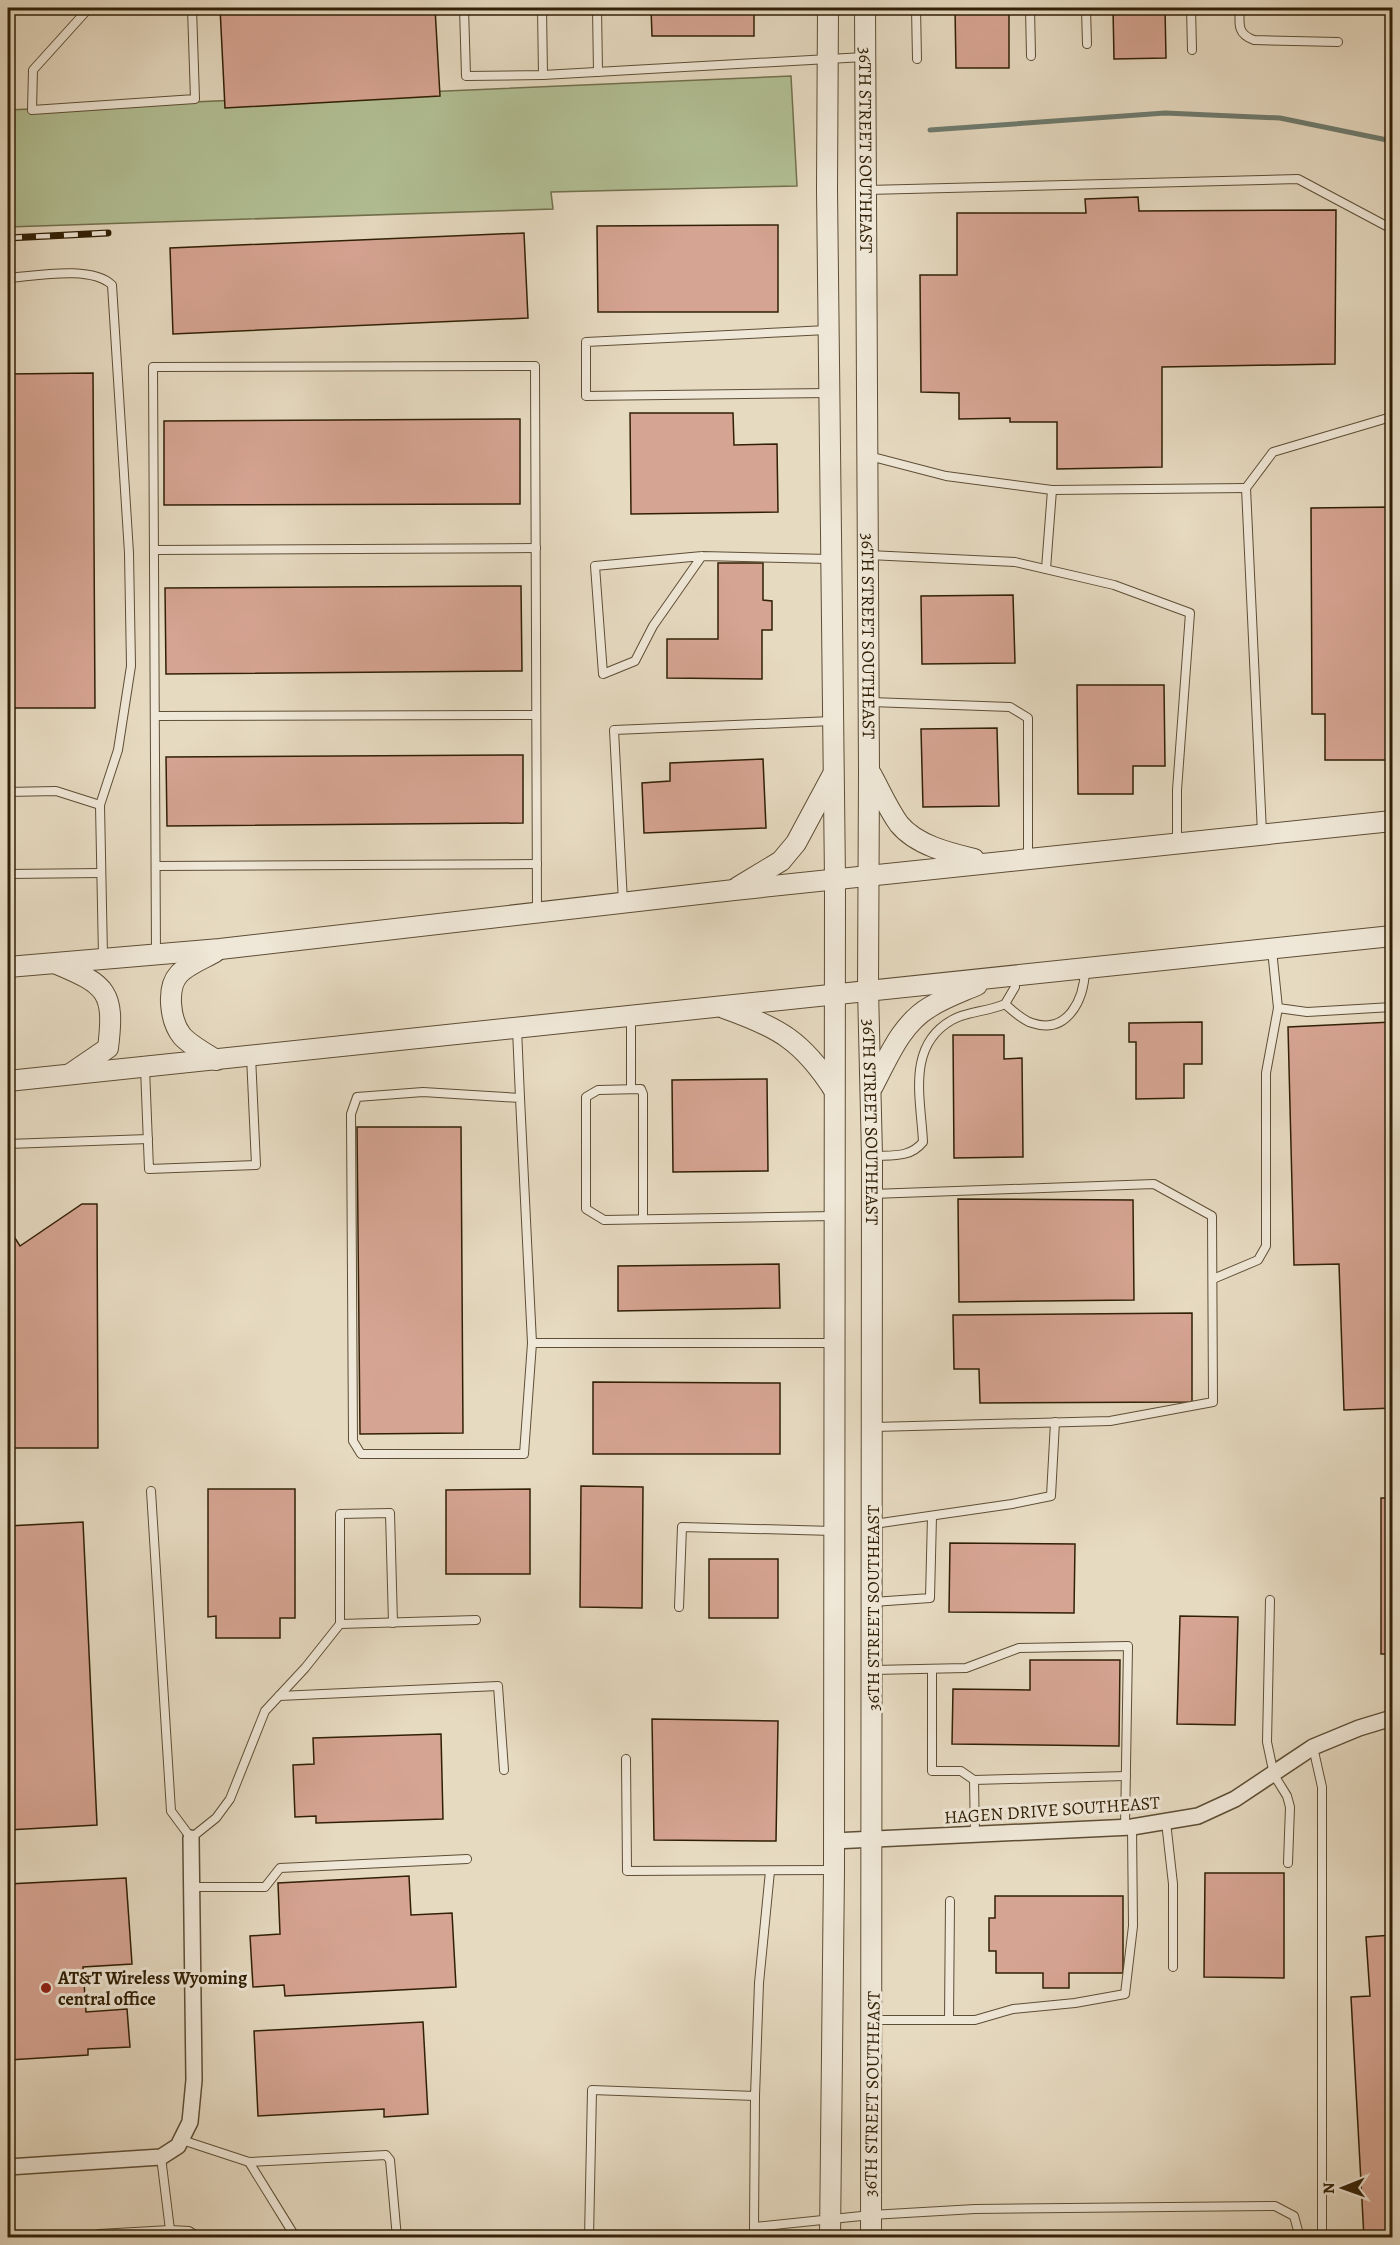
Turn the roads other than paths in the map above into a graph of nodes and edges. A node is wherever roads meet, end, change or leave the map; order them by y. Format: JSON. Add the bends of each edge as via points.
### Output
{"nodes":[{"id":1,"x":89,"y":8,"type":"edge"},
{"id":2,"x":192,"y":8,"type":"edge"},
{"id":3,"x":464,"y":8,"type":"edge"},
{"id":4,"x":542,"y":8,"type":"edge"},
{"id":5,"x":597,"y":8,"type":"edge"},
{"id":6,"x":828,"y":8,"type":"edge"},
{"id":7,"x":865,"y":8,"type":"edge"},
{"id":8,"x":916,"y":8,"type":"edge"},
{"id":9,"x":1030,"y":8,"type":"edge"},
{"id":10,"x":1086,"y":8,"type":"edge"},
{"id":11,"x":1191,"y":8,"type":"edge"},
{"id":12,"x":1240,"y":8,"type":"edge"},
{"id":13,"x":1338,"y":42,"type":"dead end"},
{"id":14,"x":1087,"y":44,"type":"dead end"},
{"id":15,"x":1192,"y":50,"type":"dead end"},
{"id":16,"x":1031,"y":56,"type":"dead end"},
{"id":17,"x":866,"y":57,"type":"junction"},
{"id":18,"x":828,"y":58,"type":"junction"},
{"id":19,"x":917,"y":59,"type":"dead end"},
{"id":20,"x":598,"y":72,"type":"junction"},
{"id":21,"x":543,"y":75,"type":"junction"},
{"id":22,"x":867,"y":190,"type":"junction"},
{"id":23,"x":1392,"y":229,"type":"edge"},
{"id":24,"x":8,"y":278,"type":"edge"},
{"id":25,"x":829,"y":330,"type":"junction"},
{"id":26,"x":829,"y":393,"type":"junction"},
{"id":27,"x":1392,"y":395,"type":"edge"},
{"id":28,"x":868,"y":456,"type":"junction"},
{"id":29,"x":1246,"y":488,"type":"junction"},
{"id":30,"x":1052,"y":490,"type":"junction"},
{"id":31,"x":536,"y":548,"type":"junction"},
{"id":32,"x":154,"y":550,"type":"junction"},
{"id":33,"x":868,"y":555,"type":"junction"},
{"id":34,"x":702,"y":556,"type":"junction"},
{"id":35,"x":831,"y":559,"type":"junction"},
{"id":36,"x":1046,"y":569,"type":"junction"},
{"id":37,"x":869,"y":702,"type":"junction"},
{"id":38,"x":536,"y":715,"type":"junction"},
{"id":39,"x":155,"y":716,"type":"junction"},
{"id":40,"x":833,"y":721,"type":"junction"},
{"id":41,"x":869,"y":772,"type":"junction"},
{"id":42,"x":834,"y":773,"type":"junction"},
{"id":43,"x":8,"y":792,"type":"edge"},
{"id":44,"x":100,"y":805,"type":"junction"},
{"id":45,"x":1392,"y":821,"type":"edge"},
{"id":46,"x":1352,"y":825,"type":"junction"},
{"id":47,"x":1262,"y":834,"type":"junction"},
{"id":48,"x":1392,"y":837,"type":"edge"},
{"id":49,"x":1178,"y":843,"type":"junction"},
{"id":50,"x":1029,"y":858,"type":"junction"},
{"id":51,"x":989,"y":862,"type":"junction"},
{"id":52,"x":537,"y":864,"type":"junction"},
{"id":53,"x":156,"y":866,"type":"junction"},
{"id":54,"x":102,"y":873,"type":"junction"},
{"id":55,"x":8,"y":874,"type":"edge"},
{"id":56,"x":869,"y":877,"type":"junction"},
{"id":57,"x":835,"y":880,"type":"junction"},
{"id":58,"x":734,"y":890,"type":"junction"},
{"id":59,"x":623,"y":902,"type":"junction"},
{"id":60,"x":537,"y":912,"type":"junction"},
{"id":61,"x":1392,"y":928,"type":"edge"},
{"id":62,"x":1392,"y":936,"type":"edge"},
{"id":63,"x":1371,"y":939,"type":"junction"},
{"id":64,"x":220,"y":949,"type":"junction"},
{"id":65,"x":1272,"y":950,"type":"junction"},
{"id":66,"x":156,"y":954,"type":"junction"},
{"id":67,"x":103,"y":958,"type":"junction"},
{"id":68,"x":52,"y":962,"type":"junction"},
{"id":69,"x":8,"y":967,"type":"edge"},
{"id":70,"x":1085,"y":970,"type":"junction"},
{"id":71,"x":1014,"y":977,"type":"junction"},
{"id":72,"x":989,"y":979,"type":"junction"},
{"id":73,"x":868,"y":989,"type":"junction"},
{"id":74,"x":833,"y":993,"type":"junction"},
{"id":75,"x":1005,"y":1004,"type":"junction"},
{"id":76,"x":719,"y":1007,"type":"junction"},
{"id":77,"x":1392,"y":1007,"type":"edge"},
{"id":78,"x":1278,"y":1008,"type":"junction"},
{"id":79,"x":631,"y":1016,"type":"junction"},
{"id":80,"x":518,"y":1029,"type":"junction"},
{"id":81,"x":251,"y":1056,"type":"junction"},
{"id":82,"x":216,"y":1060,"type":"junction"},
{"id":83,"x":145,"y":1067,"type":"junction"},
{"id":84,"x":67,"y":1075,"type":"junction"},
{"id":85,"x":8,"y":1081,"type":"edge"},
{"id":86,"x":631,"y":1089,"type":"junction"},
{"id":87,"x":872,"y":1089,"type":"junction"},
{"id":88,"x":834,"y":1090,"type":"junction"},
{"id":89,"x":520,"y":1098,"type":"junction"},
{"id":90,"x":148,"y":1139,"type":"junction"},
{"id":91,"x":8,"y":1144,"type":"edge"},
{"id":92,"x":872,"y":1156,"type":"junction"},
{"id":93,"x":872,"y":1194,"type":"junction"},
{"id":94,"x":835,"y":1216,"type":"junction"},
{"id":95,"x":643,"y":1219,"type":"junction"},
{"id":96,"x":1213,"y":1279,"type":"junction"},
{"id":97,"x":532,"y":1343,"type":"junction"},
{"id":98,"x":836,"y":1343,"type":"junction"},
{"id":99,"x":1055,"y":1422,"type":"junction"},
{"id":100,"x":872,"y":1427,"type":"junction"},
{"id":101,"x":152,"y":1491,"type":"dead end"},
{"id":102,"x":932,"y":1516,"type":"junction"},
{"id":103,"x":872,"y":1524,"type":"junction"},
{"id":104,"x":835,"y":1531,"type":"junction"},
{"id":105,"x":1270,"y":1600,"type":"dead end"},
{"id":106,"x":873,"y":1602,"type":"junction"},
{"id":107,"x":679,"y":1606,"type":"dead end"},
{"id":108,"x":476,"y":1620,"type":"dead end"},
{"id":109,"x":393,"y":1623,"type":"junction"},
{"id":110,"x":340,"y":1624,"type":"junction"},
{"id":111,"x":932,"y":1669,"type":"junction"},
{"id":112,"x":873,"y":1670,"type":"junction"},
{"id":113,"x":279,"y":1696,"type":"junction"},
{"id":114,"x":1392,"y":1718,"type":"edge"},
{"id":115,"x":1313,"y":1747,"type":"junction"},
{"id":116,"x":626,"y":1759,"type":"dead end"},
{"id":117,"x":504,"y":1770,"type":"dead end"},
{"id":118,"x":1274,"y":1775,"type":"junction"},
{"id":119,"x":1126,"y":1776,"type":"junction"},
{"id":120,"x":974,"y":1780,"type":"junction"},
{"id":121,"x":1166,"y":1822,"type":"junction"},
{"id":122,"x":1128,"y":1827,"type":"junction"},
{"id":123,"x":975,"y":1836,"type":"junction"},
{"id":124,"x":191,"y":1838,"type":"junction"},
{"id":125,"x":834,"y":1841,"type":"junction"},
{"id":126,"x":873,"y":1841,"type":"junction"},
{"id":127,"x":467,"y":1859,"type":"dead end"},
{"id":128,"x":1288,"y":1863,"type":"dead end"},
{"id":129,"x":834,"y":1869,"type":"junction"},
{"id":130,"x":770,"y":1871,"type":"junction"},
{"id":131,"x":192,"y":1887,"type":"junction"},
{"id":132,"x":950,"y":1901,"type":"dead end"},
{"id":133,"x":1173,"y":1967,"type":"dead end"},
{"id":134,"x":949,"y":2019,"type":"junction"},
{"id":135,"x":873,"y":2020,"type":"junction"},
{"id":136,"x":755,"y":2096,"type":"junction"},
{"id":137,"x":182,"y":2140,"type":"junction"},
{"id":138,"x":161,"y":2157,"type":"junction"},
{"id":139,"x":249,"y":2162,"type":"junction"},
{"id":140,"x":8,"y":2167,"type":"edge"},
{"id":141,"x":871,"y":2215,"type":"junction"},
{"id":142,"x":754,"y":2227,"type":"junction"},
{"id":143,"x":831,"y":2229,"type":"edge"},
{"id":144,"x":170,"y":2230,"type":"junction"},
{"id":145,"x":99,"y":2234,"type":"dead end"},
{"id":146,"x":200,"y":2238,"type":"edge"},
{"id":147,"x":296,"y":2238,"type":"edge"},
{"id":148,"x":397,"y":2238,"type":"edge"},
{"id":149,"x":589,"y":2238,"type":"edge"},
{"id":150,"x":754,"y":2238,"type":"edge"},
{"id":151,"x":871,"y":2238,"type":"edge"},
{"id":152,"x":1300,"y":2238,"type":"edge"},
{"id":153,"x":1322,"y":2238,"type":"edge"}],
"edges":[{"from":1,"to":2,"type":"lane","via":[[33,70],[32,110],[195,99]]},
{"from":3,"to":21,"type":"lane","via":[[466,76]]},
{"from":4,"to":21,"type":"lane"},
{"from":5,"to":20,"type":"lane"},
{"from":6,"to":18,"type":"street","name":"36TH STREET SOUTHEAST"},
{"from":7,"to":17,"type":"street","name":"36TH STREET SOUTHEAST"},
{"from":8,"to":19,"type":"lane"},
{"from":9,"to":16,"type":"lane"},
{"from":10,"to":14,"type":"lane"},
{"from":11,"to":15,"type":"lane"},
{"from":12,"to":13,"type":"lane","via":[[1240,31],[1254,40]]},
{"from":17,"to":18,"type":"lane"},
{"from":17,"to":22,"type":"street","name":"36TH STREET SOUTHEAST"},
{"from":18,"to":20,"type":"lane"},
{"from":18,"to":25,"type":"street","name":"36TH STREET SOUTHEAST"},
{"from":20,"to":21,"type":"lane"},
{"from":22,"to":23,"type":"lane","via":[[1298,178]]},
{"from":22,"to":28,"type":"street","name":"36TH STREET SOUTHEAST"},
{"from":24,"to":44,"type":"lane","via":[[87,273],[104,277],[112,285],[132,666],[118,750]]},
{"from":25,"to":26,"type":"street","name":"36TH STREET SOUTHEAST"},
{"from":25,"to":26,"type":"lane","via":[[586,342],[586,396]]},
{"from":26,"to":35,"type":"street","name":"36TH STREET SOUTHEAST"},
{"from":27,"to":29,"type":"lane","via":[[1391,417],[1273,452]]},
{"from":28,"to":30,"type":"lane","via":[[946,476]]},
{"from":28,"to":33,"type":"street","name":"36TH STREET SOUTHEAST"},
{"from":29,"to":30,"type":"lane"},
{"from":29,"to":47,"type":"lane"},
{"from":30,"to":36,"type":"lane"},
{"from":31,"to":32,"type":"lane"},
{"from":31,"to":32,"type":"lane","via":[[536,366],[153,367]]},
{"from":31,"to":38,"type":"lane"},
{"from":32,"to":39,"type":"lane"},
{"from":33,"to":36,"type":"lane","via":[[1015,562]]},
{"from":33,"to":37,"type":"street","name":"36TH STREET SOUTHEAST"},
{"from":34,"to":34,"type":"lane","via":[[595,566],[603,674],[635,662],[653,626]]},
{"from":34,"to":35,"type":"lane"},
{"from":35,"to":40,"type":"street","name":"36TH STREET SOUTHEAST"},
{"from":36,"to":49,"type":"lane","via":[[1114,585],[1190,612],[1177,790]]},
{"from":37,"to":41,"type":"street","name":"36TH STREET SOUTHEAST"},
{"from":37,"to":50,"type":"lane","via":[[1010,707],[1028,718]]},
{"from":38,"to":39,"type":"lane"},
{"from":38,"to":52,"type":"lane"},
{"from":39,"to":53,"type":"lane"},
{"from":40,"to":42,"type":"street","name":"36TH STREET SOUTHEAST"},
{"from":40,"to":59,"type":"lane","via":[[614,730]]},
{"from":41,"to":51,"type":"street","via":[[899,825],[945,852]]},
{"from":41,"to":56,"type":"street","name":"36TH STREET SOUTHEAST"},
{"from":42,"to":57,"type":"street","name":"36TH STREET SOUTHEAST"},
{"from":42,"to":58,"type":"street","via":[[796,843],[781,861]]},
{"from":43,"to":44,"type":"lane","via":[[56,791]]},
{"from":44,"to":54,"type":"lane"},
{"from":45,"to":46,"type":"street"},
{"from":46,"to":47,"type":"street"},
{"from":46,"to":48,"type":"street"},
{"from":47,"to":49,"type":"street"},
{"from":49,"to":50,"type":"street"},
{"from":50,"to":51,"type":"street"},
{"from":51,"to":56,"type":"street"},
{"from":52,"to":53,"type":"lane"},
{"from":52,"to":60,"type":"lane"},
{"from":53,"to":66,"type":"lane"},
{"from":54,"to":55,"type":"lane"},
{"from":54,"to":67,"type":"lane"},
{"from":56,"to":57,"type":"street"},
{"from":56,"to":73,"type":"street","name":"36TH STREET SOUTHEAST"},
{"from":57,"to":58,"type":"street"},
{"from":57,"to":74,"type":"street","name":"36TH STREET SOUTHEAST"},
{"from":58,"to":59,"type":"street"},
{"from":59,"to":60,"type":"street"},
{"from":60,"to":64,"type":"street"},
{"from":61,"to":63,"type":"street"},
{"from":62,"to":63,"type":"street"},
{"from":63,"to":65,"type":"street"},
{"from":64,"to":66,"type":"street"},
{"from":64,"to":82,"type":"street","via":[[179,973],[171,1002],[174,1023],[182,1036]]},
{"from":65,"to":70,"type":"street"},
{"from":65,"to":78,"type":"lane"},
{"from":66,"to":67,"type":"street"},
{"from":67,"to":68,"type":"street"},
{"from":68,"to":69,"type":"street"},
{"from":68,"to":84,"type":"street","via":[[92,979],[108,998],[112,1020],[108,1048]]},
{"from":70,"to":71,"type":"street"},
{"from":70,"to":75,"type":"lane","via":[[1085,988],[1079,1003],[1060,1023],[1029,1023]]},
{"from":71,"to":72,"type":"street"},
{"from":71,"to":75,"type":"lane","via":[[1015,987]]},
{"from":72,"to":73,"type":"street"},
{"from":72,"to":87,"type":"street","via":[[929,1008],[914,1021],[898,1038]]},
{"from":73,"to":74,"type":"street"},
{"from":73,"to":87,"type":"street","name":"36TH STREET SOUTHEAST"},
{"from":74,"to":76,"type":"street"},
{"from":74,"to":88,"type":"street","name":"36TH STREET SOUTHEAST"},
{"from":75,"to":92,"type":"lane","via":[[969,1013],[937,1030],[920,1062],[923,1142],[909,1154]]},
{"from":76,"to":79,"type":"street"},
{"from":76,"to":88,"type":"street","via":[[760,1021],[794,1040],[817,1063]]},
{"from":77,"to":78,"type":"lane","via":[[1307,1012]]},
{"from":78,"to":96,"type":"lane","via":[[1266,1073],[1266,1246],[1258,1260]]},
{"from":79,"to":80,"type":"street"},
{"from":79,"to":86,"type":"lane"},
{"from":80,"to":81,"type":"street"},
{"from":80,"to":89,"type":"lane"},
{"from":81,"to":82,"type":"street"},
{"from":81,"to":90,"type":"lane","via":[[256,1165],[149,1169]]},
{"from":82,"to":83,"type":"street"},
{"from":83,"to":84,"type":"street"},
{"from":83,"to":90,"type":"lane"},
{"from":84,"to":85,"type":"street"},
{"from":86,"to":95,"type":"lane","via":[[641,1089],[643,1094]]},
{"from":86,"to":95,"type":"lane","via":[[598,1090],[586,1097],[586,1209],[604,1220]]},
{"from":87,"to":92,"type":"street","name":"36TH STREET SOUTHEAST"},
{"from":88,"to":94,"type":"street","name":"36TH STREET SOUTHEAST"},
{"from":89,"to":97,"type":"lane"},
{"from":89,"to":97,"type":"lane","via":[[423,1092],[357,1097],[351,1114],[353,1441],[361,1454],[524,1454]]},
{"from":90,"to":91,"type":"lane"},
{"from":92,"to":93,"type":"street","name":"36TH STREET SOUTHEAST"},
{"from":93,"to":96,"type":"lane","via":[[1154,1184],[1212,1216]]},
{"from":93,"to":100,"type":"street","name":"36TH STREET SOUTHEAST"},
{"from":94,"to":95,"type":"lane"},
{"from":94,"to":98,"type":"street","name":"36TH STREET SOUTHEAST"},
{"from":96,"to":99,"type":"lane","via":[[1214,1401],[1110,1420]]},
{"from":97,"to":98,"type":"lane"},
{"from":98,"to":104,"type":"street","name":"36TH STREET SOUTHEAST"},
{"from":99,"to":100,"type":"lane"},
{"from":99,"to":102,"type":"lane","via":[[1051,1496]]},
{"from":100,"to":103,"type":"street","name":"36TH STREET SOUTHEAST"},
{"from":101,"to":124,"type":"lane","via":[[171,1810]]},
{"from":102,"to":103,"type":"lane"},
{"from":102,"to":106,"type":"lane","via":[[930,1599]]},
{"from":103,"to":106,"type":"street","name":"36TH STREET SOUTHEAST"},
{"from":104,"to":107,"type":"lane","via":[[682,1527]]},
{"from":104,"to":125,"type":"street","name":"36TH STREET SOUTHEAST"},
{"from":105,"to":118,"type":"lane","via":[[1266,1724]]},
{"from":106,"to":112,"type":"street","name":"36TH STREET SOUTHEAST"},
{"from":108,"to":109,"type":"lane"},
{"from":109,"to":110,"type":"lane"},
{"from":109,"to":110,"type":"lane","via":[[390,1513],[340,1514]]},
{"from":110,"to":113,"type":"lane"},
{"from":111,"to":112,"type":"lane"},
{"from":111,"to":119,"type":"lane","via":[[966,1668],[1019,1648],[1128,1647]]},
{"from":111,"to":120,"type":"lane","via":[[932,1771],[961,1771]]},
{"from":112,"to":126,"type":"street","name":"36TH STREET SOUTHEAST"},
{"from":113,"to":117,"type":"lane","via":[[498,1686]]},
{"from":113,"to":124,"type":"lane","via":[[265,1711],[230,1799],[216,1818]]},
{"from":114,"to":115,"type":"street","name":"HAGEN DRIVE SOUTHEAST"},
{"from":115,"to":118,"type":"street","name":"HAGEN DRIVE SOUTHEAST"},
{"from":115,"to":153,"type":"lane","via":[[1322,1787]]},
{"from":116,"to":130,"type":"lane","via":[[627,1871]]},
{"from":118,"to":121,"type":"street","name":"HAGEN DRIVE SOUTHEAST","via":[[1235,1800],[1198,1816]]},
{"from":118,"to":128,"type":"lane","via":[[1290,1807]]},
{"from":119,"to":120,"type":"lane"},
{"from":119,"to":122,"type":"lane"},
{"from":120,"to":123,"type":"lane"},
{"from":121,"to":122,"type":"street","name":"HAGEN DRIVE SOUTHEAST"},
{"from":121,"to":133,"type":"lane","via":[[1173,1884]]},
{"from":122,"to":123,"type":"street","name":"HAGEN DRIVE SOUTHEAST"},
{"from":122,"to":134,"type":"lane","via":[[1134,1926],[1125,1994],[1013,2008],[975,2020]]},
{"from":123,"to":126,"type":"street","name":"HAGEN DRIVE SOUTHEAST"},
{"from":124,"to":131,"type":"street"},
{"from":125,"to":126,"type":"street","name":"HAGEN DRIVE SOUTHEAST"},
{"from":125,"to":129,"type":"street","name":"36TH STREET SOUTHEAST"},
{"from":126,"to":135,"type":"street","name":"36TH STREET SOUTHEAST"},
{"from":127,"to":131,"type":"lane","via":[[280,1868],[265,1887]]},
{"from":129,"to":130,"type":"lane"},
{"from":129,"to":143,"type":"street","name":"36TH STREET SOUTHEAST"},
{"from":130,"to":136,"type":"lane","via":[[759,1983]]},
{"from":131,"to":137,"type":"street","via":[[194,2080],[190,2122]]},
{"from":132,"to":134,"type":"lane"},
{"from":134,"to":135,"type":"lane"},
{"from":135,"to":141,"type":"street","name":"36TH STREET SOUTHEAST"},
{"from":136,"to":142,"type":"lane"},
{"from":136,"to":149,"type":"lane","via":[[592,2090]]},
{"from":137,"to":138,"type":"street"},
{"from":137,"to":139,"type":"lane"},
{"from":138,"to":140,"type":"street"},
{"from":138,"to":144,"type":"lane"},
{"from":139,"to":147,"type":"lane"},
{"from":139,"to":148,"type":"lane","via":[[386,2155],[390,2160]]},
{"from":141,"to":143,"type":"lane"},
{"from":141,"to":151,"type":"street","name":"36TH STREET SOUTHEAST"},
{"from":141,"to":152,"type":"lane","via":[[975,2209],[1275,2206],[1294,2216]]},
{"from":142,"to":143,"type":"lane"},
{"from":142,"to":150,"type":"lane"},
{"from":144,"to":145,"type":"lane"},
{"from":144,"to":146,"type":"lane","via":[[189,2231]]}]}
